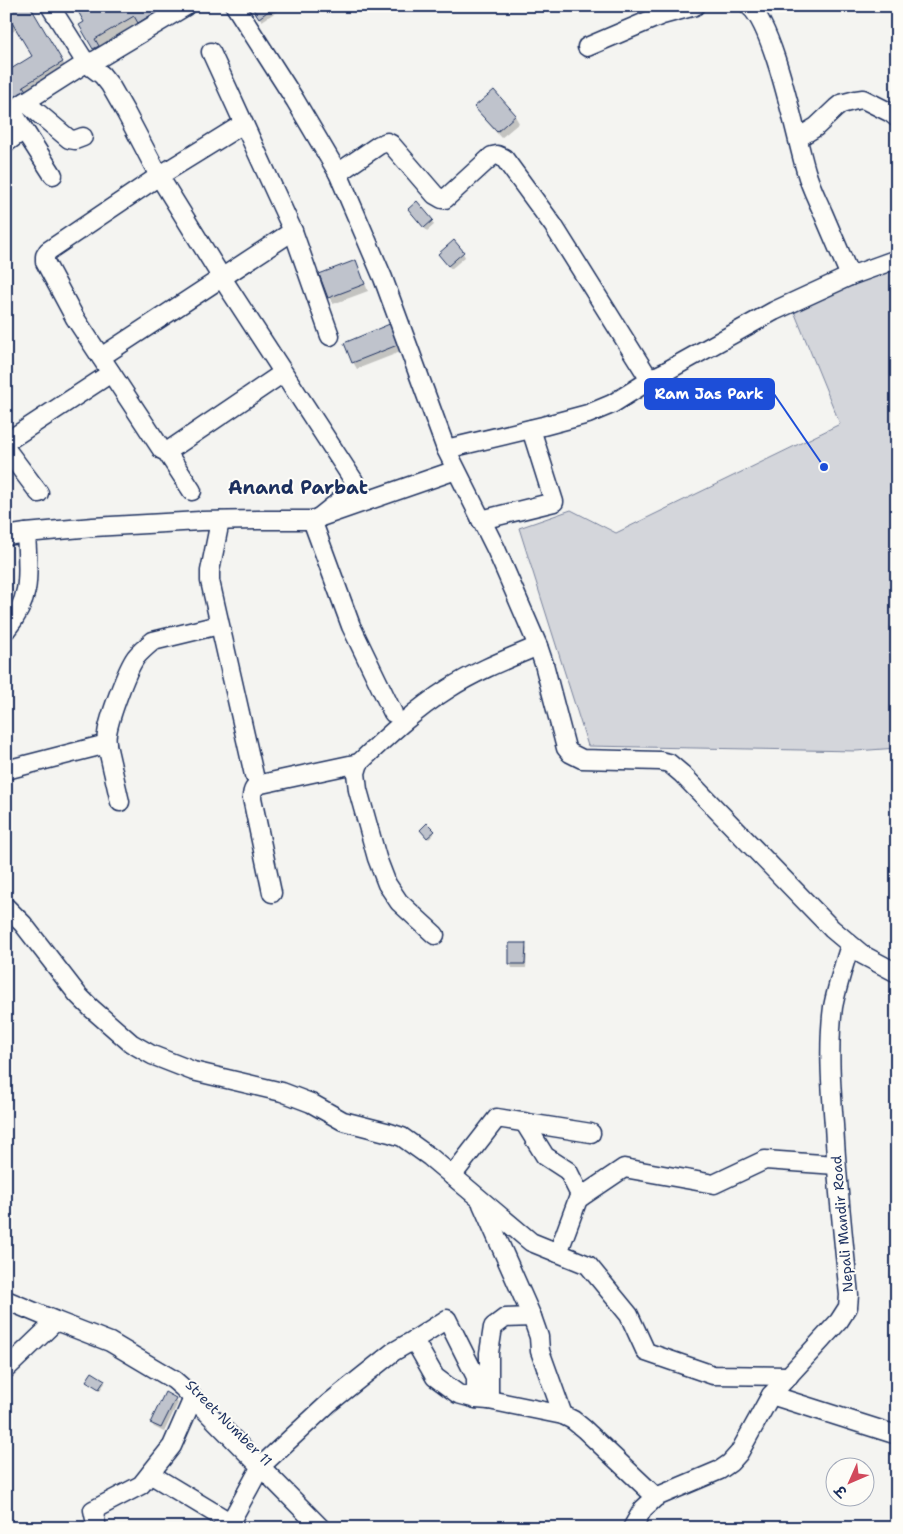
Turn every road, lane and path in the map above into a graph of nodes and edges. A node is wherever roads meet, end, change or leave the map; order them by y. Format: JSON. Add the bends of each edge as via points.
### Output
{"nodes":[{"id":1,"x":50,"y":6,"type":"edge"},
{"id":2,"x":186,"y":6,"type":"edge"},
{"id":3,"x":235,"y":6,"type":"edge"},
{"id":4,"x":695,"y":6,"type":"edge"},
{"id":5,"x":750,"y":6,"type":"edge"},
{"id":6,"x":587,"y":47,"type":"dead end"},
{"id":7,"x":211,"y":52,"type":"dead end"},
{"id":8,"x":86,"y":63,"type":"junction"},
{"id":9,"x":14,"y":109,"type":"edge"},
{"id":10,"x":897,"y":118,"type":"edge"},
{"id":11,"x":243,"y":124,"type":"junction"},
{"id":12,"x":24,"y":130,"type":"junction"},
{"id":13,"x":83,"y":137,"type":"dead end"},
{"id":14,"x":798,"y":138,"type":"junction"},
{"id":15,"x":6,"y":143,"type":"edge"},
{"id":16,"x":338,"y":173,"type":"junction"},
{"id":17,"x":54,"y":175,"type":"dead end"},
{"id":18,"x":159,"y":176,"type":"junction"},
{"id":19,"x":293,"y":231,"type":"junction"},
{"id":20,"x":897,"y":259,"type":"edge"},
{"id":21,"x":850,"y":276,"type":"junction"},
{"id":22,"x":222,"y":278,"type":"junction"},
{"id":23,"x":330,"y":336,"type":"dead end"},
{"id":24,"x":101,"y":357,"type":"junction"},
{"id":25,"x":111,"y":373,"type":"junction"},
{"id":26,"x":283,"y":373,"type":"junction"},
{"id":27,"x":655,"y":377,"type":"junction"},
{"id":28,"x":531,"y":429,"type":"junction"},
{"id":29,"x":6,"y":442,"type":"edge"},
{"id":30,"x":446,"y":449,"type":"junction"},
{"id":31,"x":166,"y":451,"type":"junction"},
{"id":32,"x":9,"y":458,"type":"edge"},
{"id":33,"x":456,"y":470,"type":"junction"},
{"id":34,"x":192,"y":491,"type":"dead end"},
{"id":35,"x":39,"y":493,"type":"dead end"},
{"id":36,"x":314,"y":520,"type":"junction"},
{"id":37,"x":481,"y":520,"type":"junction"},
{"id":38,"x":220,"y":521,"type":"junction"},
{"id":39,"x":26,"y":533,"type":"junction"},
{"id":40,"x":6,"y":536,"type":"edge"},
{"id":41,"x":219,"y":625,"type":"junction"},
{"id":42,"x":6,"y":630,"type":"edge"},
{"id":43,"x":538,"y":646,"type":"junction"},
{"id":44,"x":393,"y":713,"type":"dead end"},
{"id":45,"x":107,"y":744,"type":"junction"},
{"id":46,"x":359,"y":763,"type":"junction"},
{"id":47,"x":6,"y":770,"type":"edge"},
{"id":48,"x":254,"y":775,"type":"dead end"},
{"id":49,"x":120,"y":802,"type":"dead end"},
{"id":50,"x":272,"y":893,"type":"dead end"},
{"id":51,"x":6,"y":907,"type":"edge"},
{"id":52,"x":435,"y":935,"type":"dead end"},
{"id":53,"x":850,"y":945,"type":"junction"},
{"id":54,"x":897,"y":973,"type":"edge"},
{"id":55,"x":524,"y":1122,"type":"junction"},
{"id":56,"x":591,"y":1132,"type":"dead end"},
{"id":57,"x":836,"y":1165,"type":"junction"},
{"id":58,"x":452,"y":1176,"type":"junction"},
{"id":59,"x":581,"y":1197,"type":"junction"},
{"id":60,"x":480,"y":1199,"type":"junction"},
{"id":61,"x":558,"y":1253,"type":"junction"},
{"id":62,"x":10,"y":1307,"type":"edge"},
{"id":63,"x":532,"y":1317,"type":"junction"},
{"id":64,"x":56,"y":1321,"type":"junction"},
{"id":65,"x":414,"y":1340,"type":"junction"},
{"id":66,"x":110,"y":1342,"type":"junction"},
{"id":67,"x":6,"y":1369,"type":"edge"},
{"id":68,"x":789,"y":1376,"type":"junction"},
{"id":69,"x":771,"y":1395,"type":"junction"},
{"id":70,"x":193,"y":1398,"type":"junction"},
{"id":71,"x":482,"y":1400,"type":"junction"},
{"id":72,"x":563,"y":1415,"type":"junction"},
{"id":73,"x":897,"y":1435,"type":"edge"},
{"id":74,"x":264,"y":1463,"type":"junction"},
{"id":75,"x":150,"y":1474,"type":"junction"},
{"id":76,"x":656,"y":1497,"type":"junction"},
{"id":77,"x":97,"y":1528,"type":"edge"},
{"id":78,"x":321,"y":1528,"type":"edge"},
{"id":79,"x":331,"y":1528,"type":"edge"},
{"id":80,"x":632,"y":1528,"type":"edge"}],
"edges":[{"from":1,"to":8,"type":"street"},
{"from":2,"to":8,"type":"street"},
{"from":3,"to":16,"type":"street"},
{"from":4,"to":6,"type":"street","via":[[662,15]]},
{"from":5,"to":14,"type":"street","via":[[763,26],[776,61]]},
{"from":7,"to":11,"type":"street"},
{"from":8,"to":9,"type":"street"},
{"from":8,"to":18,"type":"street","via":[[102,74],[110,85]]},
{"from":9,"to":12,"type":"street"},
{"from":9,"to":13,"type":"street","via":[[69,139]]},
{"from":10,"to":14,"type":"street","via":[[863,99],[856,100],[842,104]]},
{"from":11,"to":18,"type":"street"},
{"from":11,"to":19,"type":"street"},
{"from":12,"to":15,"type":"street"},
{"from":12,"to":17,"type":"street"},
{"from":14,"to":21,"type":"street","via":[[813,190]]},
{"from":16,"to":27,"type":"street","via":[[387,142],[435,196],[446,199],[492,156],[504,158],[553,225],[647,375]]},
{"from":16,"to":30,"type":"street","via":[[383,278]]},
{"from":18,"to":22,"type":"street"},
{"from":18,"to":24,"type":"street","via":[[45,256],[47,267],[75,318]]},
{"from":19,"to":22,"type":"street"},
{"from":19,"to":23,"type":"street"},
{"from":20,"to":21,"type":"street"},
{"from":21,"to":27,"type":"street","via":[[767,315]]},
{"from":22,"to":24,"type":"street"},
{"from":22,"to":26,"type":"street"},
{"from":24,"to":25,"type":"street"},
{"from":25,"to":29,"type":"street"},
{"from":25,"to":31,"type":"street","via":[[159,446]]},
{"from":26,"to":31,"type":"street"},
{"from":26,"to":36,"type":"street","via":[[354,481],[352,491]]},
{"from":27,"to":28,"type":"street","via":[[588,414]]},
{"from":28,"to":30,"type":"street"},
{"from":28,"to":37,"type":"street","via":[[554,502]]},
{"from":30,"to":33,"type":"street"},
{"from":31,"to":34,"type":"street"},
{"from":32,"to":35,"type":"street"},
{"from":33,"to":36,"type":"street"},
{"from":33,"to":37,"type":"street"},
{"from":36,"to":38,"type":"street"},
{"from":36,"to":44,"type":"street","via":[[351,626]]},
{"from":37,"to":43,"type":"street"},
{"from":38,"to":39,"type":"street"},
{"from":38,"to":41,"type":"street","via":[[210,571]]},
{"from":39,"to":40,"type":"street"},
{"from":39,"to":42,"type":"street","via":[[29,578],[26,594],[15,620]]},
{"from":41,"to":45,"type":"street","via":[[153,641],[141,651],[130,668],[114,709],[106,736]]},
{"from":41,"to":48,"type":"street"},
{"from":43,"to":46,"type":"street","via":[[449,688],[418,710]]},
{"from":43,"to":53,"type":"street","via":[[570,753],[582,759],[669,763]]},
{"from":45,"to":47,"type":"street"},
{"from":45,"to":49,"type":"street"},
{"from":46,"to":50,"type":"street","via":[[254,788],[252,798]]},
{"from":46,"to":52,"type":"street","via":[[356,773],[358,790],[385,879],[399,902]]},
{"from":51,"to":58,"type":"street","via":[[78,995],[131,1043],[193,1072],[282,1092],[311,1103],[343,1122],[402,1137]]},
{"from":53,"to":54,"type":"street"},
{"from":53,"to":57,"type":"street","name":"Nepali Mandir Road","via":[[839,980],[831,1031]]},
{"from":55,"to":56,"type":"street"},
{"from":55,"to":58,"type":"street","via":[[496,1118]]},
{"from":55,"to":59,"type":"street","via":[[545,1156],[568,1171]]},
{"from":57,"to":59,"type":"street","via":[[765,1160],[714,1184],[624,1168]]},
{"from":57,"to":68,"type":"street","name":"Nepali Mandir Road","via":[[848,1307]]},
{"from":58,"to":60,"type":"street"},
{"from":59,"to":61,"type":"street"},
{"from":60,"to":61,"type":"street","via":[[531,1242]]},
{"from":60,"to":63,"type":"street"},
{"from":61,"to":68,"type":"street","via":[[588,1265],[629,1315],[646,1352],[712,1375]]},
{"from":62,"to":64,"type":"street","name":"Street Number 11"},
{"from":63,"to":71,"type":"street","via":[[505,1318],[494,1327]]},
{"from":63,"to":72,"type":"street","via":[[540,1351]]},
{"from":64,"to":66,"type":"street","name":"Street Number 11"},
{"from":64,"to":67,"type":"street"},
{"from":65,"to":71,"type":"street","via":[[435,1377],[458,1394]]},
{"from":65,"to":71,"type":"street","via":[[447,1319],[476,1377]]},
{"from":65,"to":74,"type":"street","via":[[393,1352],[329,1403]]},
{"from":66,"to":70,"type":"street","name":"Street Number 11","via":[[174,1380]]},
{"from":66,"to":74,"type":"street","name":"Street Number 11","via":[[128,1344],[147,1353],[197,1388],[237,1427]]},
{"from":68,"to":69,"type":"street","name":"Nepali Mandir Road"},
{"from":69,"to":73,"type":"street"},
{"from":69,"to":76,"type":"street","name":"Nepali Mandir Road","via":[[739,1453],[730,1463]]},
{"from":70,"to":74,"type":"street","name":"Street Number 11"},
{"from":70,"to":75,"type":"street","via":[[172,1446]]},
{"from":71,"to":72,"type":"street"},
{"from":72,"to":76,"type":"street","via":[[584,1429]]},
{"from":74,"to":75,"type":"street","via":[[231,1521]]},
{"from":74,"to":78,"type":"street","name":"Street Number 11"},
{"from":74,"to":79,"type":"street","name":"Street Number 11"},
{"from":75,"to":77,"type":"street","via":[[141,1484],[93,1510]]},
{"from":76,"to":80,"type":"street","name":"Nepali Mandir Road","via":[[643,1508]]}]}
